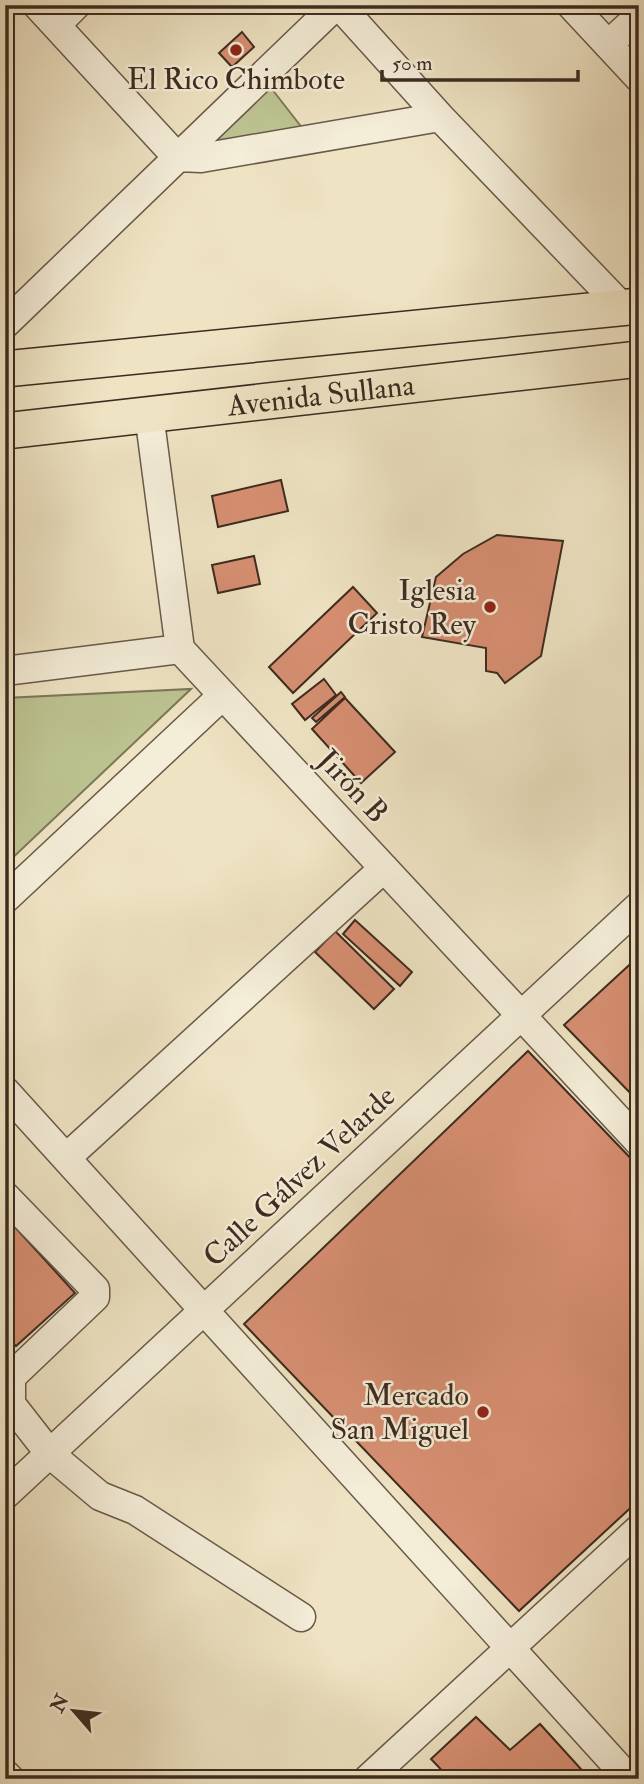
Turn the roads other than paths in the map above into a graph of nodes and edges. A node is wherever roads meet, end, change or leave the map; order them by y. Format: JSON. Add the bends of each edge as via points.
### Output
{"nodes":[{"id":1,"x":337,"y":5,"type":"edge"},
{"id":2,"x":571,"y":5,"type":"edge"},
{"id":3,"x":57,"y":12,"type":"edge"},
{"id":4,"x":639,"y":16,"type":"edge"},
{"id":5,"x":608,"y":45,"type":"junction"},
{"id":6,"x":639,"y":78,"type":"edge"},
{"id":7,"x":440,"y":117,"type":"junction"},
{"id":8,"x":177,"y":157,"type":"junction"},
{"id":9,"x":633,"y":301,"type":"edge"},
{"id":10,"x":5,"y":324,"type":"edge"},
{"id":11,"x":639,"y":359,"type":"edge"},
{"id":12,"x":5,"y":369,"type":"edge"},
{"id":13,"x":149,"y":414,"type":"junction"},
{"id":14,"x":5,"y":431,"type":"edge"},
{"id":15,"x":180,"y":649,"type":"junction"},
{"id":16,"x":5,"y":671,"type":"edge"},
{"id":17,"x":223,"y":695,"type":"junction"},
{"id":18,"x":384,"y":868,"type":"junction"},
{"id":19,"x":5,"y":899,"type":"edge"},
{"id":20,"x":639,"y":906,"type":"edge"},
{"id":21,"x":521,"y":1016,"type":"junction"},
{"id":22,"x":5,"y":1091,"type":"edge"},
{"id":23,"x":639,"y":1142,"type":"edge"},
{"id":24,"x":66,"y":1158,"type":"junction"},
{"id":25,"x":5,"y":1196,"type":"edge"},
{"id":26,"x":204,"y":1311,"type":"junction"},
{"id":27,"x":8,"y":1374,"type":"edge"},
{"id":28,"x":50,"y":1454,"type":"junction"},
{"id":29,"x":5,"y":1495,"type":"edge"},
{"id":30,"x":639,"y":1529,"type":"edge"},
{"id":31,"x":301,"y":1617,"type":"dead end"},
{"id":32,"x":510,"y":1648,"type":"junction"},
{"id":33,"x":5,"y":1774,"type":"edge"},
{"id":34,"x":10,"y":1779,"type":"edge"},
{"id":35,"x":368,"y":1779,"type":"edge"},
{"id":36,"x":629,"y":1779,"type":"edge"}],
"edges":[{"from":1,"to":7,"type":"street"},
{"from":1,"to":8,"type":"street"},
{"from":2,"to":5,"type":"street"},
{"from":3,"to":8,"type":"street"},
{"from":4,"to":5,"type":"street"},
{"from":5,"to":6,"type":"street"},
{"from":7,"to":8,"type":"street","via":[[201,158]]},
{"from":7,"to":9,"type":"street"},
{"from":8,"to":10,"type":"street"},
{"from":9,"to":12,"type":"main road","name":"Avenida Sullana"},
{"from":11,"to":13,"type":"main road","name":"Avenida Sullana"},
{"from":13,"to":14,"type":"main road","name":"Avenida Sullana"},
{"from":13,"to":15,"type":"street"},
{"from":15,"to":16,"type":"street"},
{"from":15,"to":17,"type":"street","name":"Jirón B"},
{"from":17,"to":18,"type":"street","name":"Jirón B"},
{"from":17,"to":19,"type":"street"},
{"from":18,"to":21,"type":"street","name":"Jirón B"},
{"from":18,"to":24,"type":"street"},
{"from":20,"to":21,"type":"street","name":"Calle Gálvez Velarde"},
{"from":21,"to":23,"type":"street","name":"Jirón B"},
{"from":21,"to":26,"type":"street","name":"Calle Gálvez Velarde"},
{"from":22,"to":24,"type":"street"},
{"from":24,"to":26,"type":"street"},
{"from":25,"to":27,"type":"street","via":[[96,1289],[95,1297]]},
{"from":26,"to":28,"type":"street","name":"Calle Gálvez Velarde"},
{"from":26,"to":32,"type":"street"},
{"from":27,"to":28,"type":"street","via":[[11,1404]]},
{"from":28,"to":29,"type":"street","name":"Calle Gálvez Velarde"},
{"from":28,"to":31,"type":"street","via":[[100,1496],[135,1510]]},
{"from":30,"to":32,"type":"street"},
{"from":32,"to":35,"type":"street"},
{"from":32,"to":36,"type":"street"},
{"from":33,"to":34,"type":"street"}]}
